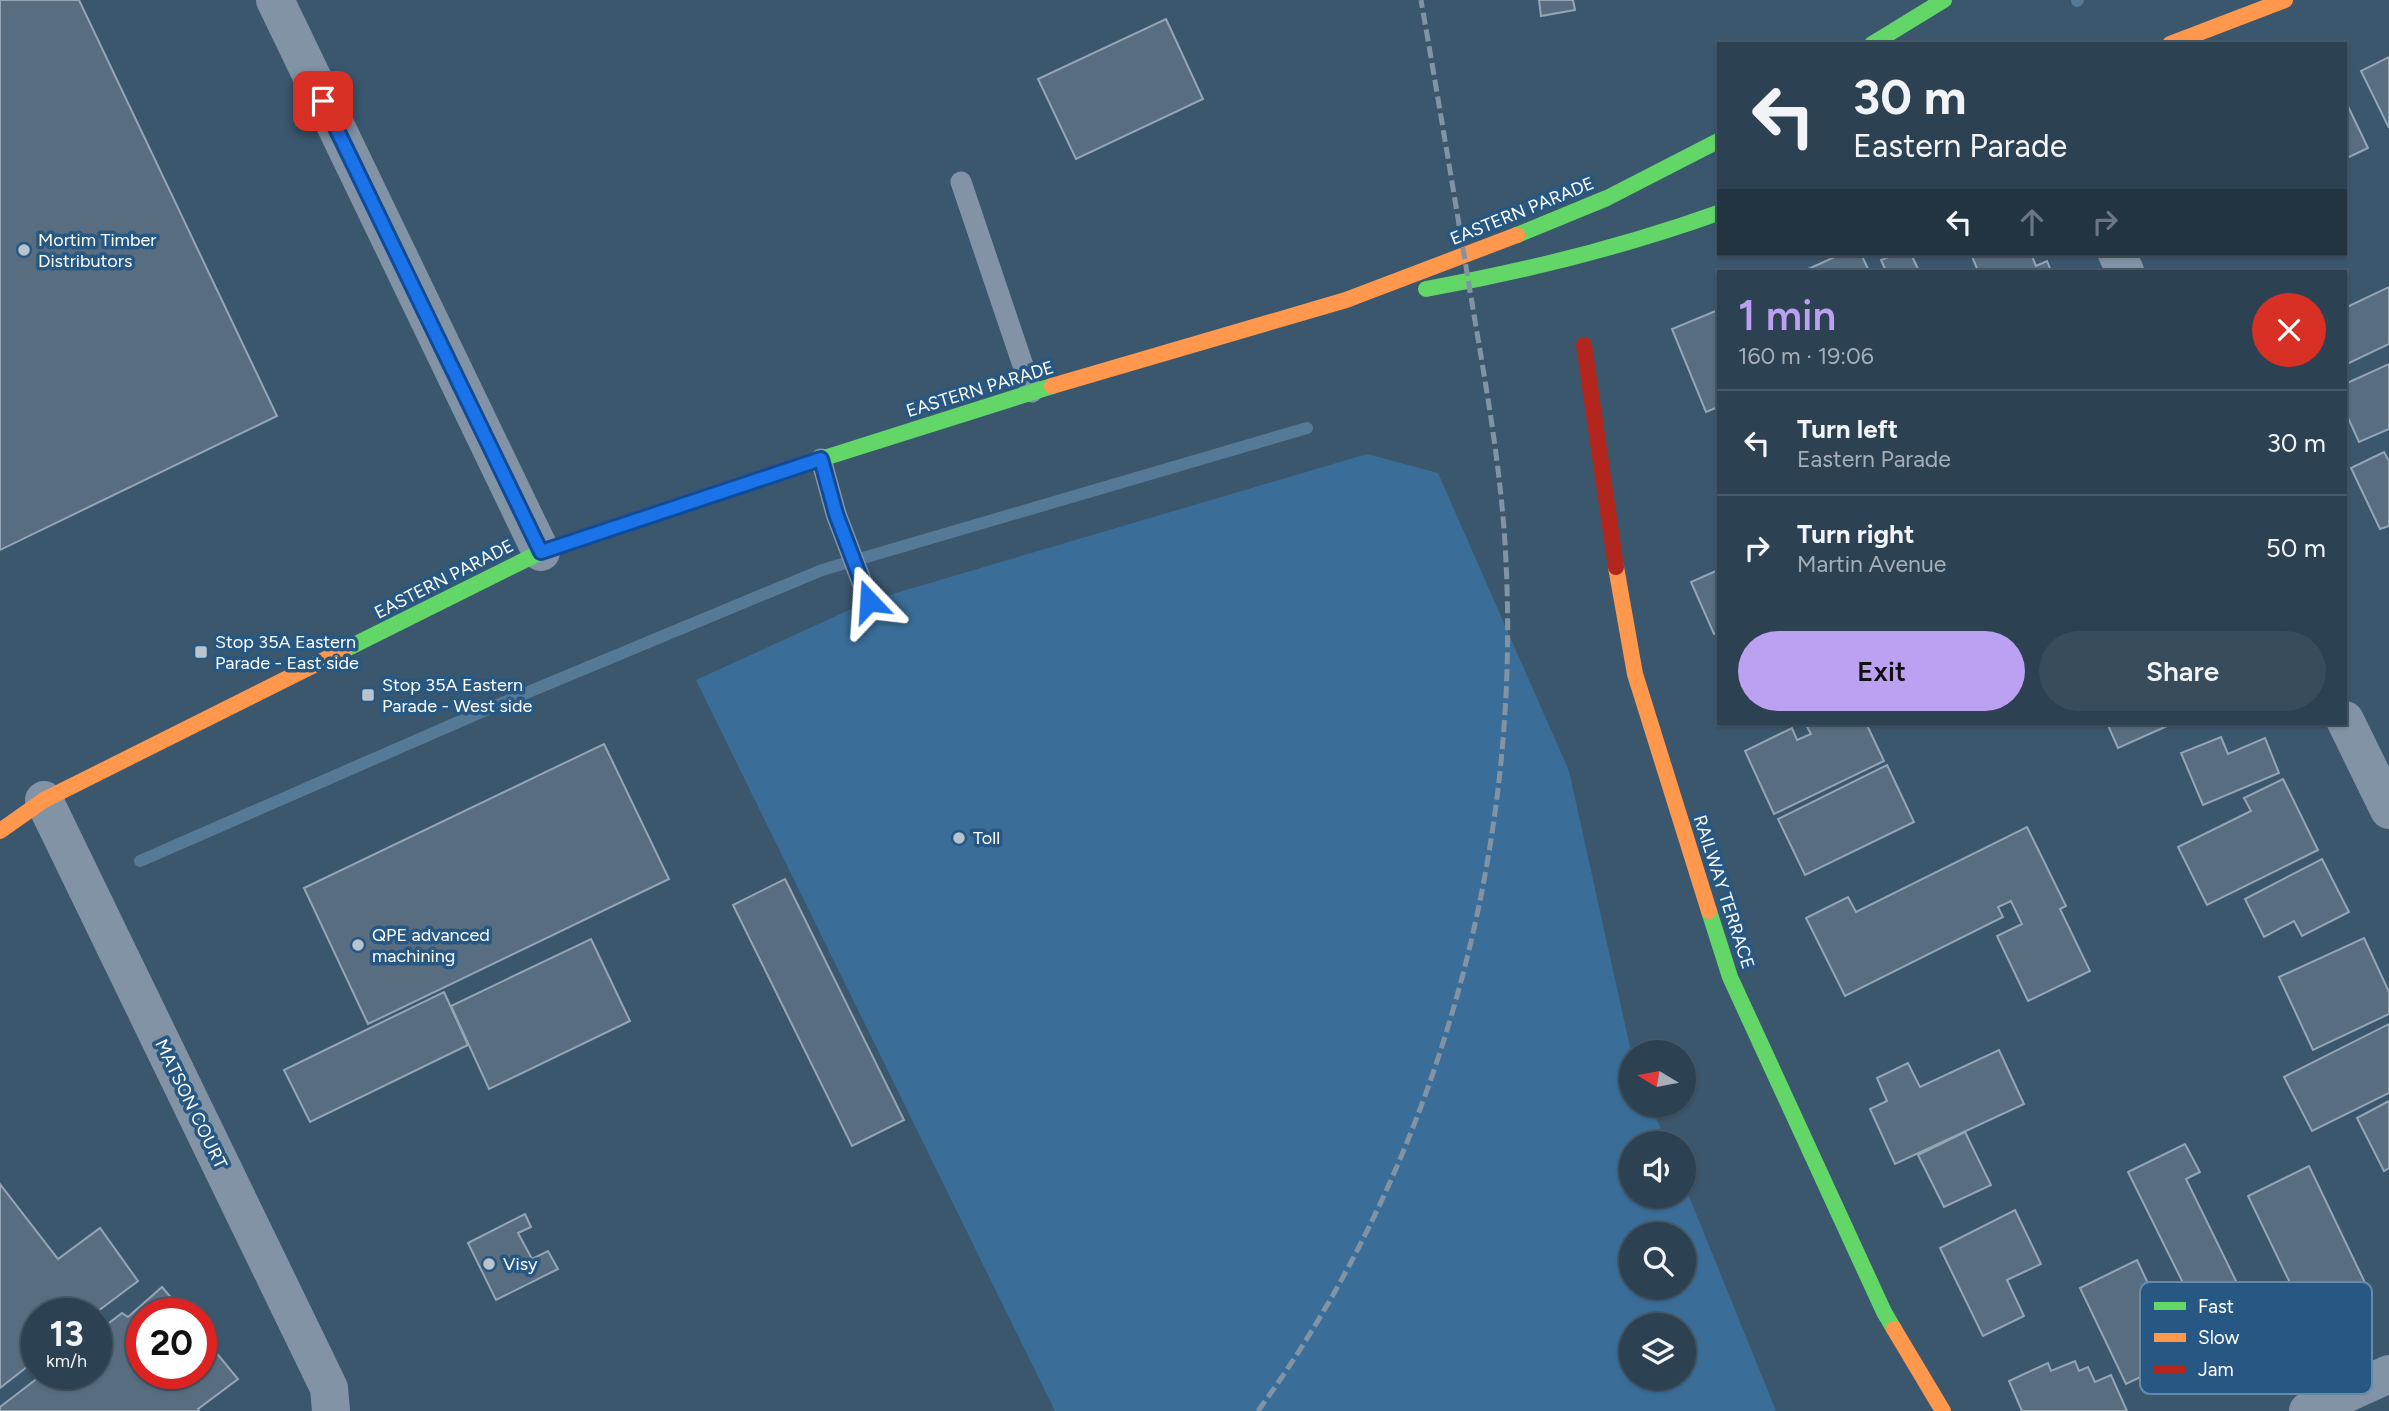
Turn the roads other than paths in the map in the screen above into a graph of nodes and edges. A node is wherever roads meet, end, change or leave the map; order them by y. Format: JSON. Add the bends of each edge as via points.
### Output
{"nodes":[{"id":1,"x":275,"y":0,"type":"edge"},
{"id":2,"x":1944,"y":0,"type":"edge"},
{"id":3,"x":2285,"y":0,"type":"edge"},
{"id":4,"x":1875,"y":42,"type":"edge"},
{"id":5,"x":2175,"y":42,"type":"edge"},
{"id":6,"x":1717,"y":142,"type":"edge"},
{"id":7,"x":961,"y":182,"type":"dead end"},
{"id":8,"x":1717,"y":213,"type":"edge"},
{"id":9,"x":1335,"y":304,"type":"junction"},
{"id":10,"x":1584,"y":345,"type":"dead end"},
{"id":11,"x":1032,"y":392,"type":"junction"},
{"id":12,"x":821,"y":459,"type":"junction"},
{"id":13,"x":541,"y":552,"type":"junction"},
{"id":14,"x":869,"y":601,"type":"dead end"},
{"id":15,"x":2347,"y":724,"type":"edge"},
{"id":16,"x":44,"y":800,"type":"junction"},
{"id":17,"x":2389,"y":810,"type":"edge"},
{"id":18,"x":0,"y":831,"type":"edge"},
{"id":19,"x":2389,"y":1374,"type":"edge"},
{"id":20,"x":2372,"y":1382,"type":"edge"},
{"id":21,"x":2345,"y":1394,"type":"edge"},
{"id":22,"x":331,"y":1411,"type":"edge"},
{"id":23,"x":1943,"y":1411,"type":"edge"},
{"id":24,"x":2308,"y":1411,"type":"edge"}],
"edges":[{"from":1,"to":13,"type":"street"},
{"from":2,"to":4,"type":"main road"},
{"from":3,"to":5,"type":"main road"},
{"from":6,"to":9,"type":"main road","name":"EASTERN PARADE","via":[[1594,203]]},
{"from":7,"to":11,"type":"lane"},
{"from":8,"to":9,"type":"main road","name":"EASTERN PARADE","via":[[1556,264]]},
{"from":9,"to":11,"type":"main road","name":"EASTERN PARADE"},
{"from":10,"to":23,"type":"main road","name":"RAILWAY TERRACE","via":[[1619,589],[1636,674],[1730,977],[1884,1312]]},
{"from":11,"to":12,"type":"main road","name":"EASTERN PARADE"},
{"from":12,"to":13,"type":"main road","name":"EASTERN PARADE"},
{"from":12,"to":14,"type":"lane"},
{"from":13,"to":16,"type":"main road","name":"EASTERN PARADE"},
{"from":15,"to":17,"type":"street"},
{"from":16,"to":18,"type":"main road","name":"EASTERN PARADE"},
{"from":16,"to":22,"type":"street","name":"MATSON COURT","via":[[329,1388]]},
{"from":19,"to":20,"type":"street"},
{"from":21,"to":24,"type":"street"}]}
